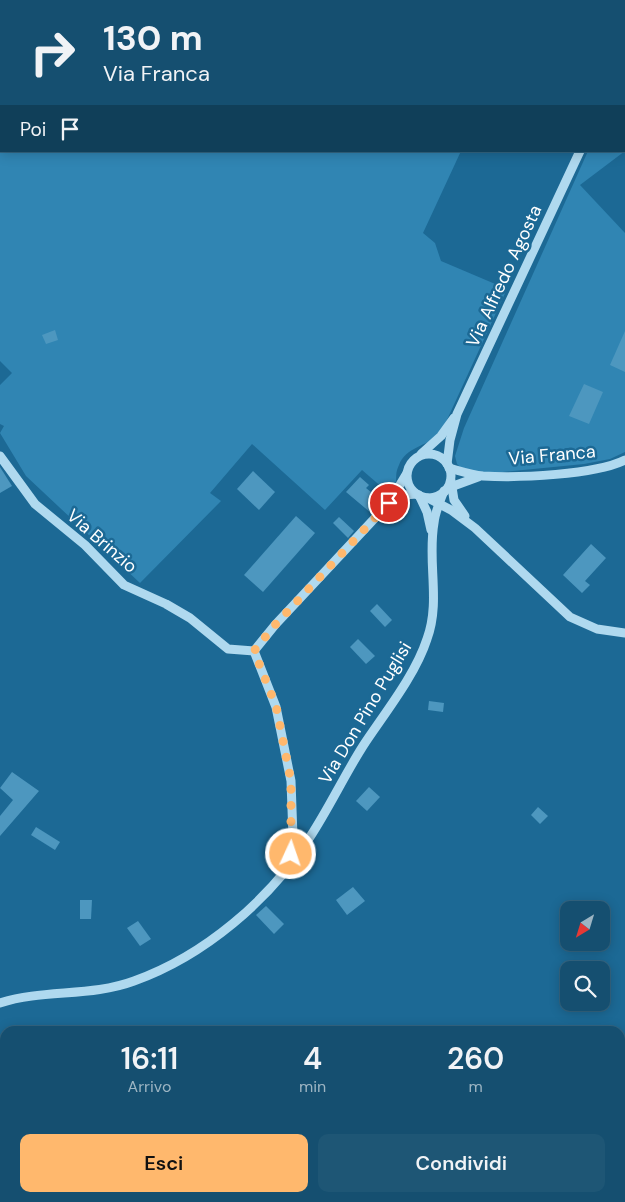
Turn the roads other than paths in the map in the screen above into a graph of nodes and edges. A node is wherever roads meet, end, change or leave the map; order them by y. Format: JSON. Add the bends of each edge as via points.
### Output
{"nodes":[{"id":1,"x":580,"y":152,"type":"edge"},
{"id":2,"x":458,"y":414,"type":"junction"},
{"id":3,"x":0,"y":456,"type":"edge"},
{"id":4,"x":418,"y":457,"type":"junction"},
{"id":5,"x":625,"y":460,"type":"edge"},
{"id":6,"x":448,"y":466,"type":"junction"},
{"id":7,"x":407,"y":473,"type":"junction"},
{"id":8,"x":481,"y":476,"type":"junction"},
{"id":9,"x":464,"y":480,"type":"junction"},
{"id":10,"x":448,"y":486,"type":"junction"},
{"id":11,"x":421,"y":496,"type":"junction"},
{"id":12,"x":454,"y":500,"type":"junction"},
{"id":13,"x":389,"y":503,"type":"junction"},
{"id":14,"x":440,"y":503,"type":"junction"},
{"id":15,"x":475,"y":528,"type":"junction"},
{"id":16,"x":432,"y":537,"type":"junction"},
{"id":17,"x":625,"y":633,"type":"edge"},
{"id":18,"x":254,"y":651,"type":"junction"},
{"id":19,"x":290,"y":865,"type":"junction"},
{"id":20,"x":0,"y":1003,"type":"edge"}],
"edges":[{"from":1,"to":2,"type":"street","name":"Via Alfredo Agosta"},
{"from":2,"to":4,"type":"street","name":"Via Alfredo Agosta"},
{"from":2,"to":6,"type":"street","name":"Via Alfredo Agosta","via":[[450,440]]},
{"from":3,"to":18,"type":"street","name":"Via Brinzio","via":[[35,504],[85,545],[124,584],[190,618],[228,649]]},
{"from":4,"to":6,"type":"street","via":[[437,456]]},
{"from":4,"to":7,"type":"street"},
{"from":5,"to":8,"type":"street","name":"Via Franca","via":[[590,470]]},
{"from":6,"to":8,"type":"street"},
{"from":6,"to":10,"type":"street"},
{"from":7,"to":11,"type":"street","via":[[409,484]]},
{"from":7,"to":13,"type":"street"},
{"from":8,"to":9,"type":"street"},
{"from":9,"to":10,"type":"street"},
{"from":9,"to":12,"type":"street"},
{"from":10,"to":11,"type":"street"},
{"from":10,"to":12,"type":"street"},
{"from":10,"to":14,"type":"street"},
{"from":11,"to":13,"type":"street","via":[[405,495]]},
{"from":11,"to":14,"type":"street"},
{"from":11,"to":16,"type":"street"},
{"from":12,"to":15,"type":"street"},
{"from":13,"to":18,"type":"street"},
{"from":14,"to":15,"type":"street"},
{"from":14,"to":16,"type":"street"},
{"from":15,"to":17,"type":"street","via":[[570,617],[597,630]]},
{"from":16,"to":19,"type":"street","name":"Via Don Pino Puglisi","via":[[435,601],[427,640],[418,661]]},
{"from":18,"to":19,"type":"street","via":[[276,706],[291,781],[293,837]]},
{"from":19,"to":20,"type":"street","name":"Via Don Pino Puglisi","via":[[225,929],[158,971],[103,990],[35,996]]}]}
